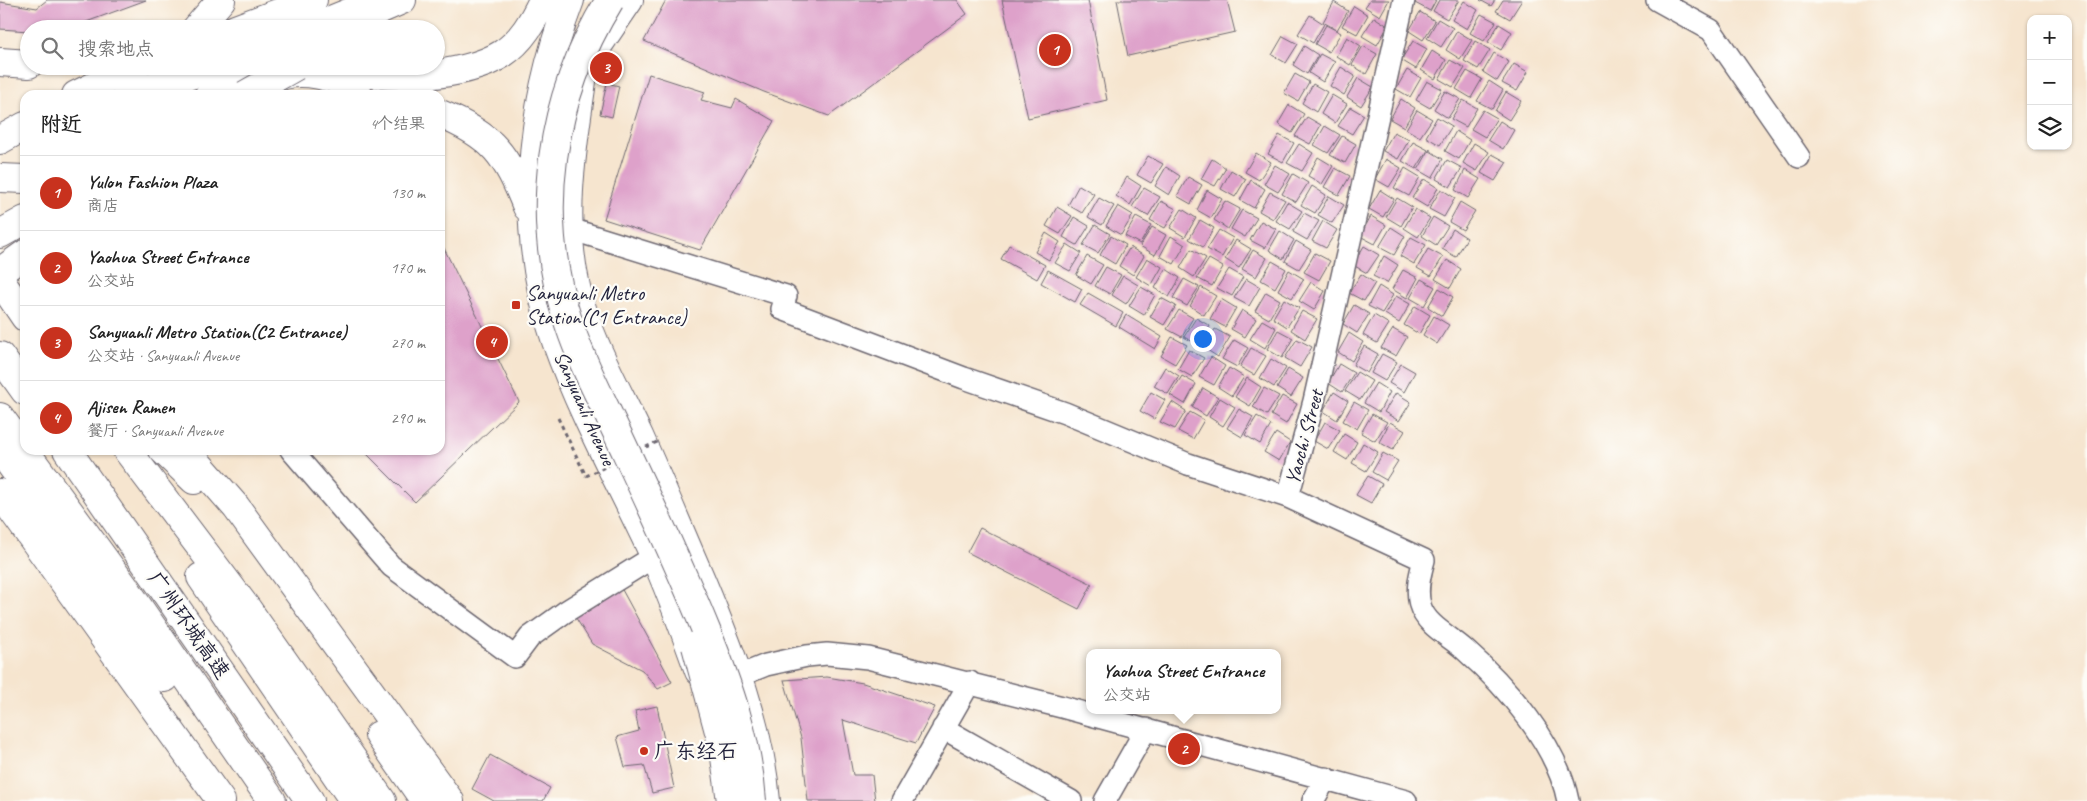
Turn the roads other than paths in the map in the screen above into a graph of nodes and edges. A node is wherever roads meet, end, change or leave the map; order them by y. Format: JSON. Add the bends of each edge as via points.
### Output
{"nodes":[{"id":1,"x":220,"y":0,"type":"edge"},
{"id":2,"x":402,"y":0,"type":"edge"},
{"id":3,"x":413,"y":0,"type":"edge"},
{"id":4,"x":543,"y":0,"type":"edge"},
{"id":5,"x":552,"y":0,"type":"edge"},
{"id":6,"x":570,"y":0,"type":"edge"},
{"id":7,"x":600,"y":0,"type":"edge"},
{"id":8,"x":610,"y":0,"type":"edge"},
{"id":9,"x":619,"y":0,"type":"edge"},
{"id":10,"x":629,"y":0,"type":"edge"},
{"id":11,"x":1404,"y":0,"type":"edge"},
{"id":12,"x":1657,"y":0,"type":"edge"},
{"id":13,"x":365,"y":13,"type":"edge"},
{"id":14,"x":316,"y":16,"type":"edge"},
{"id":15,"x":203,"y":20,"type":"edge"},
{"id":16,"x":291,"y":20,"type":"edge"},
{"id":17,"x":0,"y":62,"type":"edge"},
{"id":18,"x":20,"y":63,"type":"edge"},
{"id":19,"x":584,"y":67,"type":"junction"},
{"id":20,"x":445,"y":72,"type":"edge"},
{"id":21,"x":117,"y":75,"type":"edge"},
{"id":22,"x":209,"y":75,"type":"edge"},
{"id":23,"x":234,"y":75,"type":"edge"},
{"id":24,"x":280,"y":75,"type":"edge"},
{"id":25,"x":285,"y":75,"type":"edge"},
{"id":26,"x":315,"y":75,"type":"edge"},
{"id":27,"x":370,"y":75,"type":"edge"},
{"id":28,"x":408,"y":75,"type":"edge"},
{"id":29,"x":200,"y":86,"type":"edge"},
{"id":30,"x":86,"y":90,"type":"edge"},
{"id":31,"x":142,"y":90,"type":"edge"},
{"id":32,"x":186,"y":90,"type":"edge"},
{"id":33,"x":251,"y":90,"type":"edge"},
{"id":34,"x":255,"y":90,"type":"edge"},
{"id":35,"x":368,"y":90,"type":"edge"},
{"id":36,"x":445,"y":116,"type":"edge"},
{"id":37,"x":20,"y":129,"type":"edge"},
{"id":38,"x":536,"y":129,"type":"junction"},
{"id":39,"x":0,"y":140,"type":"edge"},
{"id":40,"x":1799,"y":157,"type":"dead end"},
{"id":41,"x":20,"y":172,"type":"edge"},
{"id":42,"x":0,"y":178,"type":"edge"},
{"id":43,"x":20,"y":179,"type":"edge"},
{"id":44,"x":0,"y":187,"type":"edge"},
{"id":45,"x":532,"y":219,"type":"junction"},
{"id":46,"x":20,"y":223,"type":"edge"},
{"id":47,"x":567,"y":228,"type":"junction"},
{"id":48,"x":0,"y":234,"type":"edge"},
{"id":49,"x":20,"y":258,"type":"edge"},
{"id":50,"x":0,"y":272,"type":"edge"},
{"id":51,"x":0,"y":280,"type":"edge"},
{"id":52,"x":20,"y":310,"type":"edge"},
{"id":53,"x":0,"y":356,"type":"edge"},
{"id":54,"x":0,"y":367,"type":"edge"},
{"id":55,"x":20,"y":373,"type":"edge"},
{"id":56,"x":20,"y":384,"type":"edge"},
{"id":57,"x":0,"y":417,"type":"edge"},
{"id":58,"x":20,"y":445,"type":"edge"},
{"id":59,"x":0,"y":450,"type":"edge"},
{"id":60,"x":27,"y":455,"type":"edge"},
{"id":61,"x":69,"y":455,"type":"edge"},
{"id":62,"x":118,"y":455,"type":"edge"},
{"id":63,"x":131,"y":455,"type":"edge"},
{"id":64,"x":169,"y":455,"type":"edge"},
{"id":65,"x":190,"y":455,"type":"edge"},
{"id":66,"x":295,"y":455,"type":"edge"},
{"id":67,"x":646,"y":492,"type":"junction"},
{"id":68,"x":0,"y":493,"type":"edge"},
{"id":69,"x":1288,"y":497,"type":"junction"},
{"id":70,"x":654,"y":556,"type":"junction"},
{"id":71,"x":701,"y":676,"type":"junction"},
{"id":72,"x":739,"y":676,"type":"junction"},
{"id":73,"x":970,"y":682,"type":"junction"},
{"id":74,"x":1086,"y":713,"type":"edge"},
{"id":75,"x":1090,"y":714,"type":"edge"},
{"id":76,"x":943,"y":728,"type":"junction"},
{"id":77,"x":1146,"y":729,"type":"junction"},
{"id":78,"x":1326,"y":778,"type":"junction"},
{"id":79,"x":221,"y":801,"type":"edge"},
{"id":80,"x":254,"y":801,"type":"edge"},
{"id":81,"x":272,"y":801,"type":"edge"},
{"id":82,"x":310,"y":801,"type":"edge"},
{"id":83,"x":354,"y":801,"type":"edge"},
{"id":84,"x":382,"y":801,"type":"edge"},
{"id":85,"x":425,"y":801,"type":"edge"},
{"id":86,"x":450,"y":801,"type":"edge"},
{"id":87,"x":731,"y":801,"type":"edge"},
{"id":88,"x":752,"y":801,"type":"edge"},
{"id":89,"x":766,"y":801,"type":"edge"},
{"id":90,"x":902,"y":801,"type":"edge"},
{"id":91,"x":1071,"y":801,"type":"edge"},
{"id":92,"x":1105,"y":801,"type":"edge"},
{"id":93,"x":1313,"y":801,"type":"edge"},
{"id":94,"x":1406,"y":801,"type":"edge"},
{"id":95,"x":1568,"y":801,"type":"edge"}],
"edges":[{"from":1,"to":15,"type":"main road"},
{"from":2,"to":14,"type":"main road"},
{"from":3,"to":13,"type":"main road"},
{"from":4,"to":20,"type":"main road","via":[[525,34],[503,53],[484,63]]},
{"from":5,"to":38,"type":"main road"},
{"from":6,"to":38,"type":"main road","name":"Sanyuanli Avenue"},
{"from":7,"to":19,"type":"main road","name":"Sanyuanli Avenue"},
{"from":8,"to":67,"type":"main road","bridge":true,"via":[[576,67],[560,116],[549,194],[552,249],[561,298],[576,345]]},
{"from":9,"to":19,"type":"street"},
{"from":10,"to":19,"type":"main road"},
{"from":11,"to":69,"type":"street","name":"Yaochi Street","via":[[1319,382]]},
{"from":12,"to":40,"type":"street","via":[[1711,30]]},
{"from":13,"to":14,"type":"main road"},
{"from":14,"to":16,"type":"main road"},
{"from":17,"to":18,"type":"main road"},
{"from":19,"to":47,"type":"main road","name":"Sanyuanli Avenue","via":[[569,178]]},
{"from":21,"to":30,"type":"main road"},
{"from":22,"to":29,"type":"main road"},
{"from":23,"to":29,"type":"main road"},
{"from":24,"to":34,"type":"main road","bridge":true},
{"from":25,"to":33,"type":"main road"},
{"from":26,"to":35,"type":"main road"},
{"from":27,"to":28,"type":"main road"},
{"from":29,"to":31,"type":"main road","via":[[159,84]]},
{"from":29,"to":32,"type":"main road"},
{"from":36,"to":45,"type":"main road","via":[[480,133],[498,150],[511,168]]},
{"from":37,"to":39,"type":"main road"},
{"from":38,"to":45,"type":"main road","name":"Sanyuanli Avenue"},
{"from":41,"to":44,"type":"main road"},
{"from":42,"to":43,"type":"main road","bridge":true},
{"from":45,"to":70,"type":"main road","name":"Sanyuanli Avenue","via":[[545,300],[556,340],[592,426]]},
{"from":46,"to":48,"type":"main road"},
{"from":47,"to":69,"type":"street","via":[[786,296],[782,309],[1065,413],[1188,464]]},
{"from":47,"to":72,"type":"main road","name":"Sanyuanli Avenue","via":[[576,286],[589,328],[689,552]]},
{"from":49,"to":50,"type":"main road"},
{"from":51,"to":52,"type":"main road"},
{"from":53,"to":56,"type":"main road"},
{"from":54,"to":55,"type":"main road"},
{"from":57,"to":58,"type":"main road"},
{"from":59,"to":80,"type":"main road"},
{"from":60,"to":81,"type":"main road","via":[[186,675]]},
{"from":61,"to":82,"type":"main road","name":"广州环城高速"},
{"from":62,"to":83,"type":"main road","name":"广州环城高速"},
{"from":63,"to":84,"type":"main road","via":[[248,610]]},
{"from":64,"to":85,"type":"main road","via":[[242,537]]},
{"from":65,"to":86,"type":"main road","via":[[236,508]]},
{"from":66,"to":70,"type":"street","via":[[391,566],[515,657],[530,637]]},
{"from":67,"to":87,"type":"main road","bridge":true,"via":[[676,580],[712,705],[724,750]]},
{"from":67,"to":88,"type":"main road","bridge":true,"via":[[727,684],[745,747]]},
{"from":68,"to":79,"type":"main road"},
{"from":69,"to":95,"type":"street","name":"Yaochi Street","via":[[1424,560],[1419,583],[1420,606],[1435,627],[1499,681],[1513,699],[1558,766]]},
{"from":70,"to":71,"type":"main road","name":"Sanyuanli Avenue"},
{"from":71,"to":72,"type":"street","via":[[725,679]]},
{"from":71,"to":87,"type":"main road","name":"Sanyuanli Avenue","via":[[718,735]]},
{"from":72,"to":73,"type":"street","via":[[789,658],[827,654],[868,658]]},
{"from":72,"to":89,"type":"main road","name":"Sanyuanli Avenue"},
{"from":73,"to":74,"type":"street"},
{"from":73,"to":76,"type":"street"},
{"from":75,"to":77,"type":"street"},
{"from":76,"to":90,"type":"street"},
{"from":76,"to":91,"type":"street"},
{"from":77,"to":78,"type":"street"},
{"from":77,"to":92,"type":"street"},
{"from":78,"to":93,"type":"street"},
{"from":78,"to":94,"type":"street"}]}
